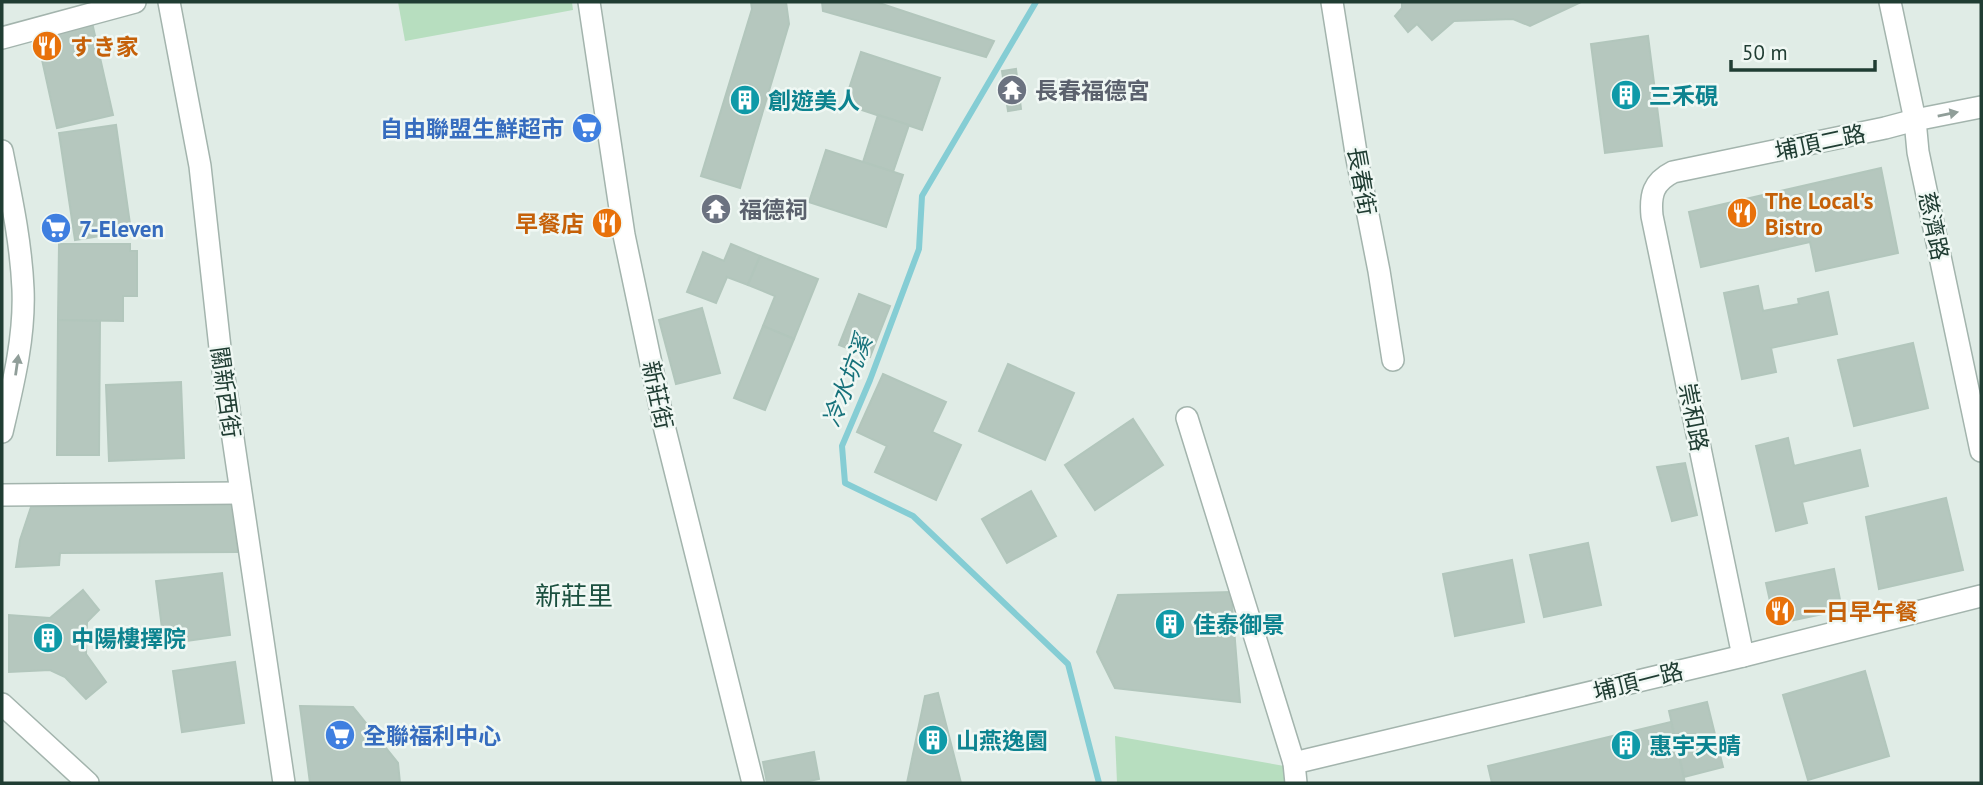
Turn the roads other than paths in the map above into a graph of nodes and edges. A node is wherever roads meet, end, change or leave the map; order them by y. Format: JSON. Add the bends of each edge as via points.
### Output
{"nodes":[{"id":1,"x":135,"y":2,"type":"edge"},
{"id":2,"x":169,"y":2,"type":"edge"},
{"id":3,"x":589,"y":2,"type":"edge"},
{"id":4,"x":1332,"y":2,"type":"edge"},
{"id":5,"x":1890,"y":2,"type":"edge"},
{"id":6,"x":2,"y":38,"type":"edge"},
{"id":7,"x":1981,"y":107,"type":"edge"},
{"id":8,"x":1914,"y":120,"type":"junction"},
{"id":9,"x":2,"y":151,"type":"edge"},
{"id":10,"x":1660,"y":181,"type":"joint"},
{"id":11,"x":1393,"y":360,"type":"dead end"},
{"id":12,"x":1187,"y":418,"type":"dead end"},
{"id":13,"x":2,"y":432,"type":"edge"},
{"id":14,"x":1981,"y":451,"type":"edge"},
{"id":15,"x":240,"y":493,"type":"junction"},
{"id":16,"x":2,"y":495,"type":"edge"},
{"id":17,"x":1981,"y":597,"type":"edge"},
{"id":18,"x":1743,"y":656,"type":"junction"},
{"id":19,"x":2,"y":704,"type":"edge"},
{"id":20,"x":2,"y":722,"type":"edge"},
{"id":21,"x":24,"y":723,"type":"junction"},
{"id":22,"x":1295,"y":773,"type":"edge"},
{"id":23,"x":88,"y":783,"type":"edge"},
{"id":24,"x":284,"y":783,"type":"edge"},
{"id":25,"x":753,"y":783,"type":"edge"}],
"edges":[{"from":1,"to":6,"type":"street"},
{"from":2,"to":15,"type":"street","name":"關新西街","via":[[200,166]]},
{"from":3,"to":25,"type":"street","name":"新莊街","via":[[624,235],[665,430]]},
{"from":4,"to":11,"type":"street","name":"長春街"},
{"from":5,"to":8,"type":"street","name":"慈濟路"},
{"from":8,"to":7,"type":"street","name":"埔頂二路","one_way":true},
{"from":8,"to":10,"type":"street","name":"埔頂二路","via":[[1672,172]]},
{"from":8,"to":14,"type":"street","name":"慈濟路"},
{"from":13,"to":9,"type":"street","one_way":true,"via":[[16,375],[23,290]]},
{"from":10,"to":18,"type":"street","name":"崇和路","via":[[1650,200],[1652,216]]},
{"from":12,"to":22,"type":"street","name":"埔頂一路"},
{"from":15,"to":16,"type":"street"},
{"from":15,"to":24,"type":"street","name":"關新西街"},
{"from":17,"to":18,"type":"street","name":"埔頂一路"},
{"from":18,"to":22,"type":"street","name":"埔頂一路"},
{"from":19,"to":21,"type":"street"},
{"from":20,"to":21,"type":"street"},
{"from":21,"to":23,"type":"street"}]}
